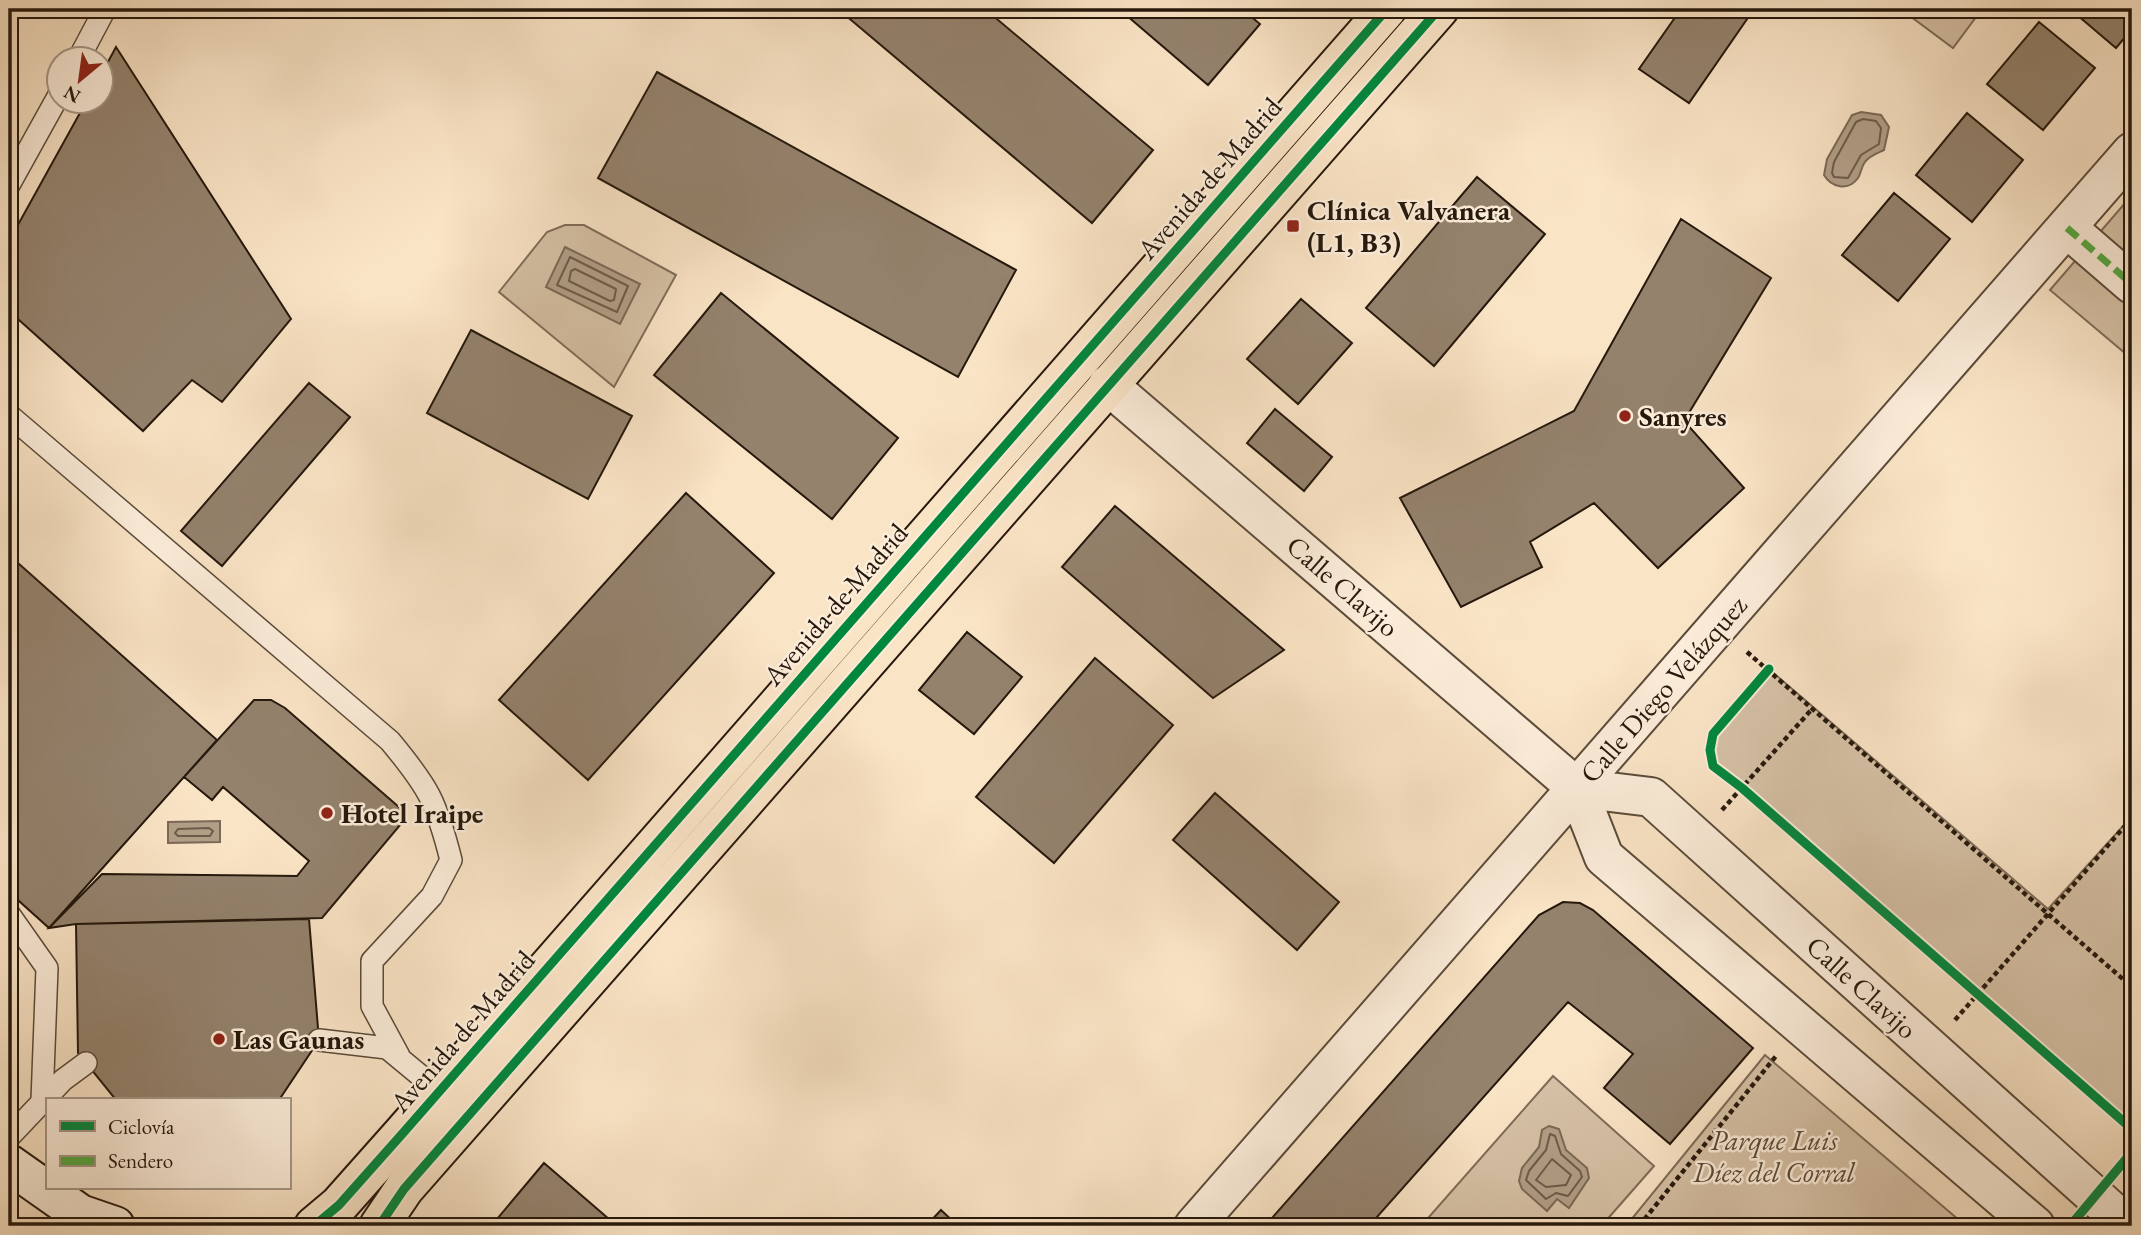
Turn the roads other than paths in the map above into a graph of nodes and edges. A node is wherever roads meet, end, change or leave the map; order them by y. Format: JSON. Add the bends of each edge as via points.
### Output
{"nodes":[{"id":1,"x":105,"y":9,"type":"edge"},
{"id":2,"x":1387,"y":9,"type":"edge"},
{"id":3,"x":1439,"y":9,"type":"edge"},
{"id":4,"x":85,"y":46,"type":"edge"},
{"id":5,"x":47,"y":116,"type":"edge"},
{"id":6,"x":2132,"y":152,"type":"edge"},
{"id":7,"x":9,"y":186,"type":"edge"},
{"id":8,"x":2067,"y":228,"type":"junction"},
{"id":9,"x":2132,"y":284,"type":"edge"},
{"id":10,"x":1108,"y":385,"type":"junction"},
{"id":11,"x":9,"y":415,"type":"edge"},
{"id":12,"x":1577,"y":788,"type":"junction"},
{"id":13,"x":9,"y":914,"type":"edge"},
{"id":14,"x":318,"y":1040,"type":"dead end"},
{"id":15,"x":399,"y":1056,"type":"junction"},
{"id":16,"x":86,"y":1063,"type":"dead end"},
{"id":17,"x":439,"y":1091,"type":"junction"},
{"id":18,"x":42,"y":1101,"type":"junction"},
{"id":19,"x":9,"y":1137,"type":"edge"},
{"id":20,"x":9,"y":1164,"type":"edge"},
{"id":21,"x":115,"y":1226,"type":"edge"},
{"id":22,"x":314,"y":1226,"type":"edge"},
{"id":23,"x":379,"y":1226,"type":"edge"},
{"id":24,"x":1194,"y":1226,"type":"edge"},
{"id":25,"x":2035,"y":1226,"type":"edge"},
{"id":26,"x":2128,"y":1226,"type":"edge"}],
"edges":[{"from":1,"to":4,"type":"lane"},
{"from":2,"to":17,"type":"main road","name":"Avenida de Madrid"},
{"from":3,"to":10,"type":"main road"},
{"from":5,"to":7,"type":"lane"},
{"from":6,"to":8,"type":"street","name":"Calle Diego Velázquez"},
{"from":8,"to":9,"type":"street"},
{"from":8,"to":12,"type":"street","name":"Calle Diego Velázquez"},
{"from":10,"to":12,"type":"street","name":"Calle Clavijo"},
{"from":10,"to":23,"type":"main road","via":[[404,1189]]},
{"from":11,"to":15,"type":"lane","via":[[390,741],[425,784],[439,811],[450,860],[432,896],[372,961],[372,1006]]},
{"from":12,"to":24,"type":"street","name":"Calle Diego Velázquez"},
{"from":12,"to":25,"type":"street","name":"Calle Clavijo","via":[[1604,857]]},
{"from":12,"to":26,"type":"street","name":"Calle Clavijo","via":[[1651,797]]},
{"from":13,"to":18,"type":"lane","via":[[47,968]]},
{"from":14,"to":15,"type":"lane","via":[[387,1048]]},
{"from":15,"to":17,"type":"lane"},
{"from":16,"to":18,"type":"lane"},
{"from":17,"to":22,"type":"main road","name":"Avenida de Madrid","via":[[339,1205]]},
{"from":18,"to":19,"type":"lane"},
{"from":20,"to":21,"type":"street","via":[[80,1214]]}]}
